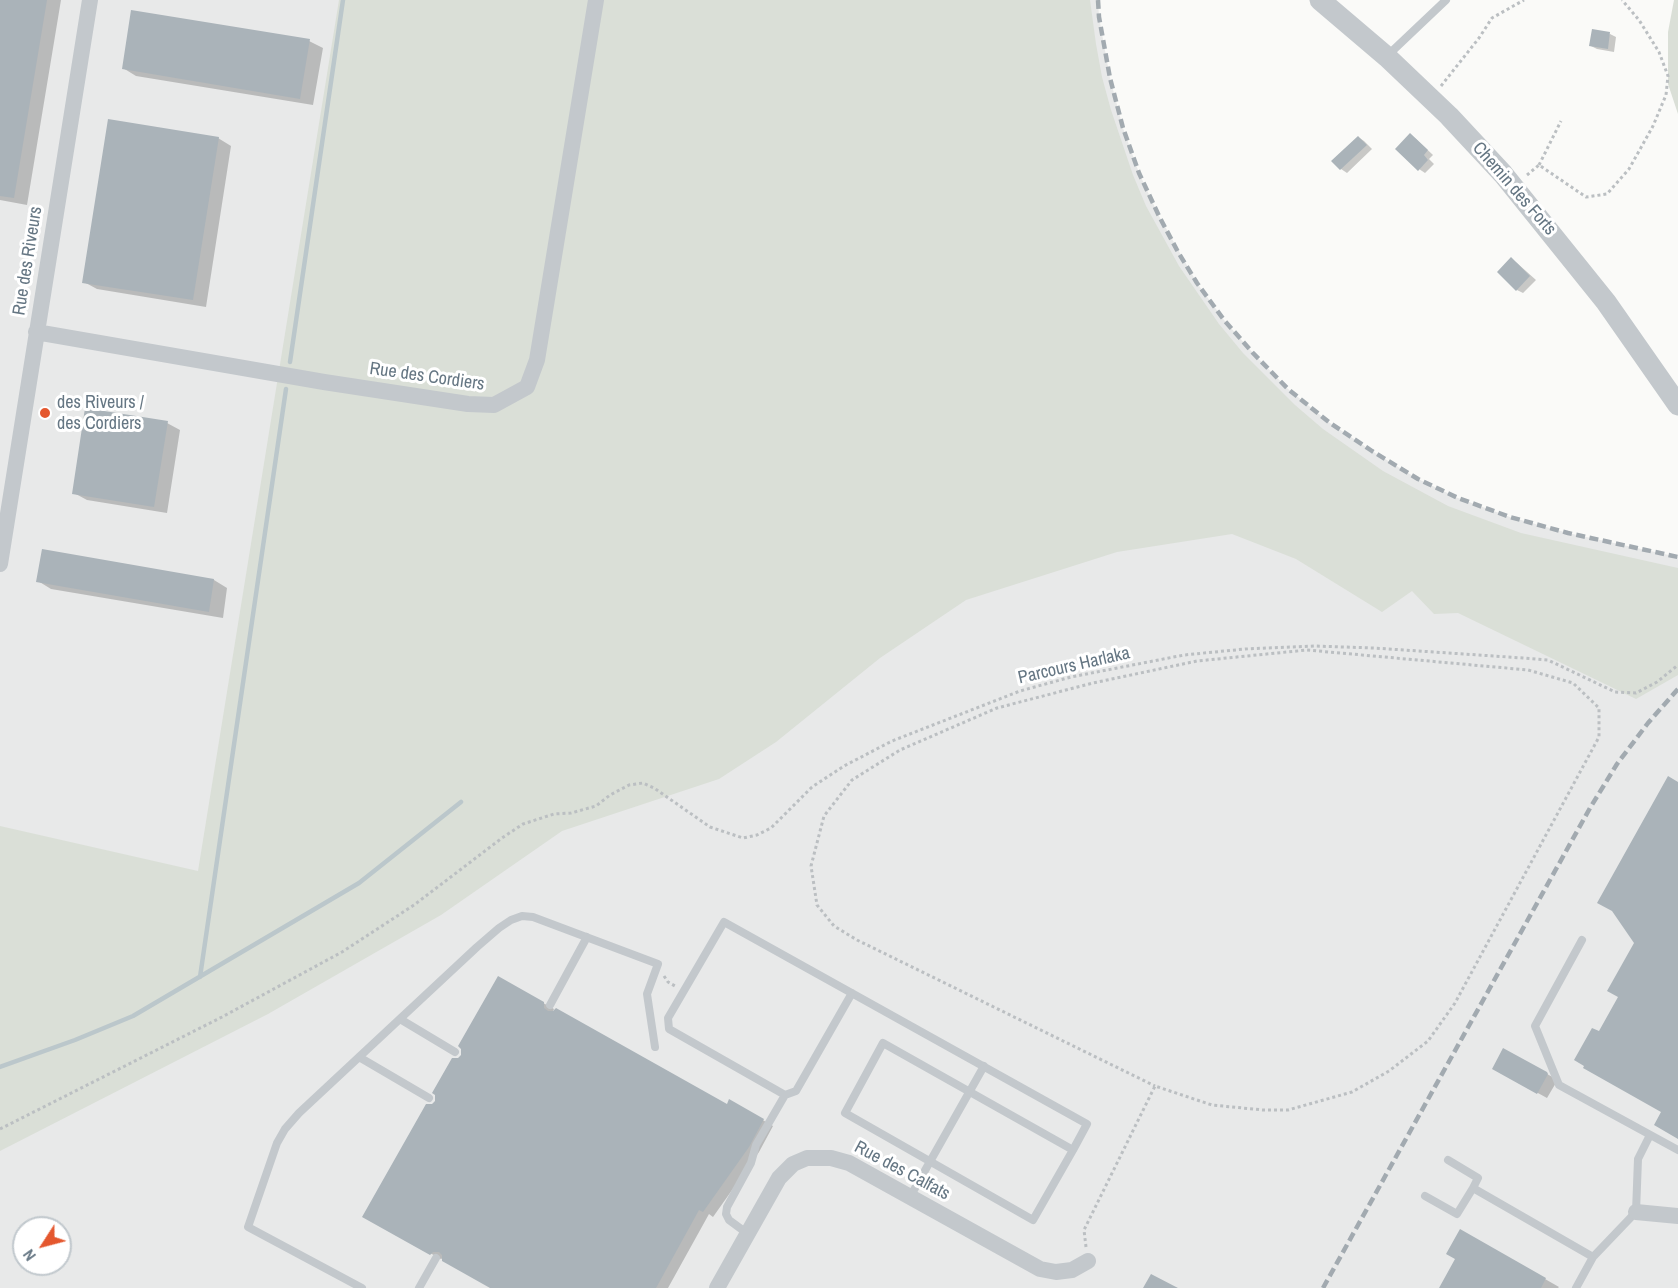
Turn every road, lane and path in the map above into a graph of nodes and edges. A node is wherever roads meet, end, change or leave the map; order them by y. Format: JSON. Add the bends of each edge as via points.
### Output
{"nodes":[{"id":1,"x":90,"y":0,"type":"edge"},
{"id":2,"x":596,"y":0,"type":"edge"},
{"id":3,"x":1320,"y":0,"type":"edge"},
{"id":4,"x":1446,"y":0,"type":"edge"},
{"id":5,"x":1524,"y":0,"type":"edge"},
{"id":6,"x":1622,"y":0,"type":"edge"},
{"id":7,"x":1387,"y":57,"type":"junction"},
{"id":8,"x":1432,"y":99,"type":"junction"},
{"id":9,"x":1562,"y":121,"type":"dead end"},
{"id":10,"x":1539,"y":165,"type":"junction"},
{"id":11,"x":1513,"y":186,"type":"junction"},
{"id":12,"x":36,"y":332,"type":"junction"},
{"id":13,"x":1678,"y":405,"type":"edge"},
{"id":14,"x":0,"y":564,"type":"edge"},
{"id":15,"x":1678,"y":665,"type":"edge"},
{"id":16,"x":586,"y":937,"type":"junction"},
{"id":17,"x":1582,"y":940,"type":"dead end"},
{"id":18,"x":852,"y":993,"type":"junction"},
{"id":19,"x":550,"y":1005,"type":"dead end"},
{"id":20,"x":400,"y":1019,"type":"junction"},
{"id":21,"x":655,"y":1047,"type":"dead end"},
{"id":22,"x":455,"y":1052,"type":"dead end"},
{"id":23,"x":359,"y":1057,"type":"junction"},
{"id":24,"x":984,"y":1066,"type":"junction"},
{"id":25,"x":1155,"y":1086,"type":"junction"},
{"id":26,"x":969,"y":1092,"type":"junction"},
{"id":27,"x":785,"y":1095,"type":"junction"},
{"id":28,"x":429,"y":1098,"type":"dead end"},
{"id":29,"x":0,"y":1129,"type":"edge"},
{"id":30,"x":1650,"y":1135,"type":"junction"},
{"id":31,"x":1073,"y":1150,"type":"junction"},
{"id":32,"x":1678,"y":1150,"type":"edge"},
{"id":33,"x":1448,"y":1160,"type":"dead end"},
{"id":34,"x":930,"y":1161,"type":"junction"},
{"id":35,"x":1473,"y":1188,"type":"junction"},
{"id":36,"x":1425,"y":1196,"type":"dead end"},
{"id":37,"x":910,"y":1197,"type":"junction"},
{"id":38,"x":1636,"y":1212,"type":"junction"},
{"id":39,"x":1678,"y":1216,"type":"edge"},
{"id":40,"x":748,"y":1234,"type":"junction"},
{"id":41,"x":1593,"y":1257,"type":"junction"},
{"id":42,"x":436,"y":1258,"type":"dead end"},
{"id":43,"x":1088,"y":1261,"type":"joint"},
{"id":44,"x":359,"y":1287,"type":"edge"},
{"id":45,"x":419,"y":1288,"type":"edge"},
{"id":46,"x":717,"y":1288,"type":"edge"},
{"id":47,"x":1576,"y":1288,"type":"edge"}],
"edges":[{"from":1,"to":12,"type":"street","name":"Rue des Riveurs"},
{"from":2,"to":12,"type":"street","name":"Rue des Cordiers","via":[[537,360],[527,387],[494,405],[468,404]]},
{"from":3,"to":7,"type":"street","name":"Chemin des Forts"},
{"from":4,"to":7,"type":"lane"},
{"from":5,"to":8,"type":"path","via":[[1492,18]]},
{"from":6,"to":10,"type":"path","via":[[1659,52],[1668,76],[1666,95],[1653,126],[1629,169],[1607,194],[1586,197]]},
{"from":7,"to":8,"type":"street","name":"Chemin des Forts"},
{"from":8,"to":11,"type":"street","name":"Chemin des Forts"},
{"from":9,"to":10,"type":"path"},
{"from":10,"to":11,"type":"path"},
{"from":11,"to":13,"type":"street","name":"Chemin des Forts","via":[[1606,302]]},
{"from":12,"to":14,"type":"street","name":"Rue des Riveurs"},
{"from":15,"to":29,"type":"path","name":"Parcours Harlaka","via":[[1636,693],[1614,692],[1548,660],[1374,648],[1245,648],[1184,655],[1020,691],[892,741],[844,766],[812,787],[771,828],[757,835],[743,838],[710,827],[654,788],[643,783],[629,785],[596,806],[523,824],[414,905],[342,952]]},
{"from":16,"to":19,"type":"lane"},
{"from":16,"to":20,"type":"lane","via":[[533,917],[511,920],[477,946]]},
{"from":16,"to":21,"type":"lane","via":[[658,964],[647,994]]},
{"from":17,"to":30,"type":"lane","via":[[1535,1026],[1559,1085]]},
{"from":18,"to":24,"type":"lane"},
{"from":18,"to":27,"type":"lane","via":[[796,1091]]},
{"from":18,"to":27,"type":"lane","via":[[724,922],[668,1018],[669,1029]]},
{"from":20,"to":22,"type":"lane"},
{"from":20,"to":23,"type":"lane"},
{"from":23,"to":28,"type":"lane"},
{"from":23,"to":44,"type":"lane","via":[[285,1129],[248,1227]]},
{"from":24,"to":26,"type":"lane"},
{"from":24,"to":31,"type":"lane","via":[[1088,1124]]},
{"from":25,"to":25,"type":"path","via":[[1212,1105],[1288,1110],[1352,1092],[1389,1071],[1428,1041],[1455,1003],[1599,737],[1599,708],[1572,683],[1528,670],[1296,651],[1197,661],[1093,682],[997,708],[900,750],[852,780],[824,816],[811,866],[817,905],[834,926]]},
{"from":25,"to":43,"type":"path","via":[[1084,1230]]},
{"from":26,"to":31,"type":"lane"},
{"from":26,"to":34,"type":"lane"},
{"from":26,"to":34,"type":"lane","via":[[883,1043],[845,1113]]},
{"from":27,"to":40,"type":"lane","via":[[727,1207],[729,1220]]},
{"from":30,"to":32,"type":"lane"},
{"from":30,"to":38,"type":"lane","via":[[1638,1159]]},
{"from":31,"to":34,"type":"lane","via":[[1033,1220]]},
{"from":33,"to":35,"type":"lane","via":[[1478,1178]]},
{"from":34,"to":37,"type":"lane"},
{"from":35,"to":36,"type":"lane","via":[[1457,1214]]},
{"from":35,"to":41,"type":"lane"},
{"from":37,"to":40,"type":"street","name":"Rue des Calfats","via":[[849,1163],[807,1158],[793,1164],[779,1178]]},
{"from":37,"to":43,"type":"street","name":"Rue des Calfats","via":[[1040,1269],[1072,1270]]},
{"from":38,"to":39,"type":"street"},
{"from":38,"to":41,"type":"lane"},
{"from":40,"to":46,"type":"street","name":"Rue des Calfats"},
{"from":41,"to":47,"type":"lane"},
{"from":42,"to":45,"type":"lane"}]}
